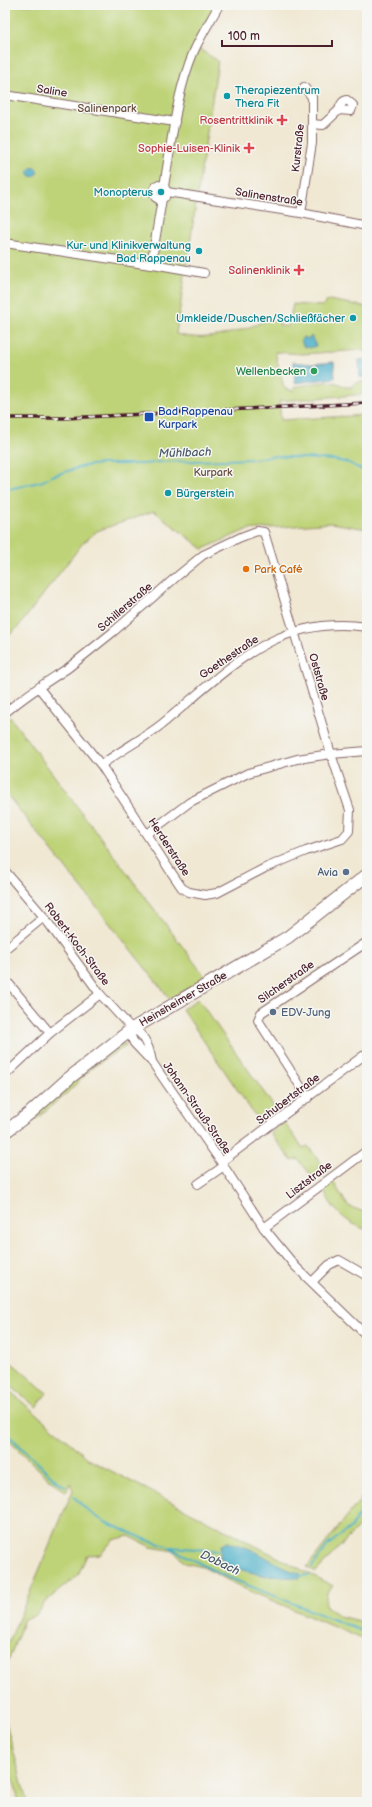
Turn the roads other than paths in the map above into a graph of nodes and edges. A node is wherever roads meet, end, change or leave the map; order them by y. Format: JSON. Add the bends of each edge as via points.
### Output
{"nodes":[{"id":1,"x":219,"y":5,"type":"edge"},
{"id":2,"x":304,"y":87,"type":"dead end"},
{"id":3,"x":5,"y":95,"type":"edge"},
{"id":4,"x":339,"y":110,"type":"dead end"},
{"id":5,"x":175,"y":122,"type":"junction"},
{"id":6,"x":312,"y":124,"type":"junction"},
{"id":7,"x":164,"y":192,"type":"junction"},
{"id":8,"x":301,"y":213,"type":"junction"},
{"id":9,"x":367,"y":226,"type":"edge"},
{"id":10,"x":5,"y":244,"type":"edge"},
{"id":11,"x":153,"y":264,"type":"junction"},
{"id":12,"x":204,"y":273,"type":"dead end"},
{"id":13,"x":264,"y":532,"type":"joint"},
{"id":14,"x":367,"y":627,"type":"edge"},
{"id":15,"x":294,"y":630,"type":"junction"},
{"id":16,"x":39,"y":688,"type":"junction"},
{"id":17,"x":5,"y":713,"type":"edge"},
{"id":18,"x":367,"y":751,"type":"edge"},
{"id":19,"x":331,"y":754,"type":"junction"},
{"id":20,"x":101,"y":764,"type":"junction"},
{"id":21,"x":350,"y":828,"type":"joint"},
{"id":22,"x":148,"y":834,"type":"junction"},
{"id":23,"x":5,"y":871,"type":"edge"},
{"id":24,"x":367,"y":875,"type":"edge"},
{"id":25,"x":44,"y":917,"type":"junction"},
{"id":26,"x":367,"y":942,"type":"edge"},
{"id":27,"x":5,"y":949,"type":"edge"},
{"id":28,"x":5,"y":979,"type":"edge"},
{"id":29,"x":100,"y":994,"type":"junction"},
{"id":30,"x":132,"y":1029,"type":"junction"},
{"id":31,"x":50,"y":1033,"type":"junction"},
{"id":32,"x":367,"y":1053,"type":"edge"},
{"id":33,"x":5,"y":1075,"type":"edge"},
{"id":34,"x":308,"y":1098,"type":"junction"},
{"id":35,"x":5,"y":1132,"type":"edge"},
{"id":36,"x":367,"y":1149,"type":"edge"},
{"id":37,"x":222,"y":1164,"type":"junction"},
{"id":38,"x":198,"y":1184,"type":"dead end"},
{"id":39,"x":264,"y":1228,"type":"junction"},
{"id":40,"x":367,"y":1276,"type":"edge"},
{"id":41,"x":312,"y":1282,"type":"junction"},
{"id":42,"x":367,"y":1336,"type":"edge"}],
"edges":[{"from":1,"to":5,"type":"street","via":[[197,44]]},
{"from":2,"to":6,"type":"street","name":"Kurstraße","via":[[312,97]]},
{"from":3,"to":5,"type":"street","name":"Saline"},
{"from":4,"to":6,"type":"street","via":[[323,126]]},
{"from":5,"to":7,"type":"street"},
{"from":6,"to":8,"type":"street","name":"Kurstraße","via":[[310,157]]},
{"from":7,"to":8,"type":"street","name":"Salinenstraße"},
{"from":7,"to":11,"type":"street"},
{"from":8,"to":9,"type":"street","name":"Salinenstraße"},
{"from":10,"to":11,"type":"street","via":[[149,266]]},
{"from":11,"to":12,"type":"street"},
{"from":13,"to":15,"type":"street","name":"Oststraße"},
{"from":13,"to":16,"type":"street","name":"Schillerstraße","via":[[257,531],[241,537],[203,555],[114,632]]},
{"from":14,"to":15,"type":"street","name":"Goethestraße","via":[[325,625]]},
{"from":15,"to":19,"type":"street","name":"Oststraße"},
{"from":15,"to":20,"type":"street","name":"Goethestraße","via":[[221,673],[161,725]]},
{"from":16,"to":17,"type":"street","name":"Schillerstraße"},
{"from":16,"to":20,"type":"street","name":"Herderstraße"},
{"from":18,"to":19,"type":"street"},
{"from":19,"to":21,"type":"street","name":"Oststraße","via":[[350,810]]},
{"from":19,"to":22,"type":"street","via":[[297,759],[248,774],[190,802]]},
{"from":20,"to":22,"type":"street","name":"Herderstraße"},
{"from":21,"to":22,"type":"street","name":"Herderstraße","via":[[342,839],[266,868],[217,893],[205,895],[197,895],[182,888]]},
{"from":23,"to":25,"type":"street","name":"Robert-Koch-Straße"},
{"from":24,"to":30,"type":"street","name":"Heinsheimer Straße","via":[[288,937]]},
{"from":25,"to":27,"type":"street"},
{"from":25,"to":29,"type":"street","name":"Robert-Koch-Straße"},
{"from":26,"to":34,"type":"street","name":"Silcherstraße","via":[[316,974],[258,1016],[258,1020]]},
{"from":28,"to":31,"type":"street"},
{"from":29,"to":30,"type":"street","name":"Robert-Koch-Straße"},
{"from":29,"to":31,"type":"street"},
{"from":30,"to":35,"type":"street","name":"Heinsheimer Straße"},
{"from":30,"to":37,"type":"street","name":"Johann-Strauß-Straße","via":[[142,1036],[150,1051],[152,1062]]},
{"from":31,"to":33,"type":"street"},
{"from":32,"to":34,"type":"street","name":"Schubertstraße"},
{"from":34,"to":37,"type":"street","name":"Schubertstraße"},
{"from":36,"to":39,"type":"street","name":"Lisztstraße"},
{"from":37,"to":38,"type":"street","name":"Johann-Strauß-Straße"},
{"from":37,"to":39,"type":"street","name":"Johann-Strauß-Straße"},
{"from":39,"to":41,"type":"street","name":"Johann-Strauß-Straße","via":[[295,1266]]},
{"from":40,"to":41,"type":"street","via":[[339,1260],[329,1265]]},
{"from":41,"to":42,"type":"street","name":"Johann-Strauß-Straße"}]}
